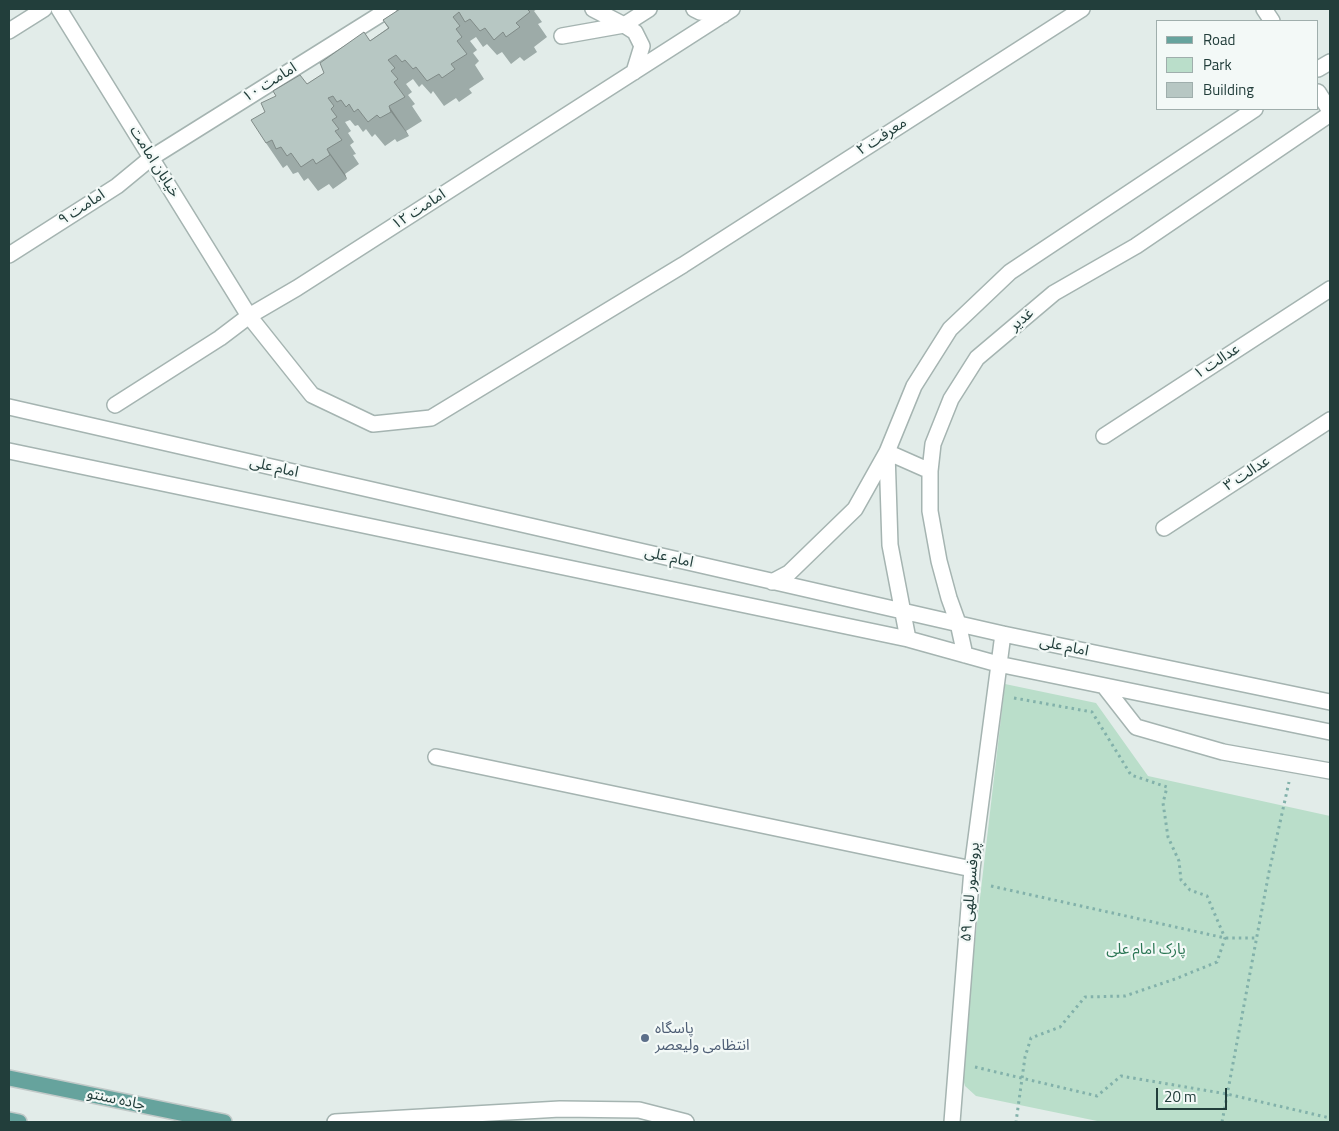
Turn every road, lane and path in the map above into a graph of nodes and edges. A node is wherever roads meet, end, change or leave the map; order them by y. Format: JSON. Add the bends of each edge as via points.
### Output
{"nodes":[{"id":1,"x":44,"y":9,"type":"edge"},
{"id":2,"x":59,"y":9,"type":"edge"},
{"id":3,"x":390,"y":9,"type":"edge"},
{"id":4,"x":593,"y":9,"type":"edge"},
{"id":5,"x":649,"y":9,"type":"edge"},
{"id":6,"x":694,"y":9,"type":"edge"},
{"id":7,"x":1082,"y":9,"type":"edge"},
{"id":8,"x":1264,"y":9,"type":"edge"},
{"id":9,"x":728,"y":12,"type":"edge"},
{"id":10,"x":1271,"y":20,"type":"edge"},
{"id":11,"x":624,"y":24,"type":"junction"},
{"id":12,"x":9,"y":32,"type":"edge"},
{"id":13,"x":562,"y":36,"type":"dead end"},
{"id":14,"x":1330,"y":62,"type":"edge"},
{"id":15,"x":1319,"y":68,"type":"edge"},
{"id":16,"x":634,"y":72,"type":"junction"},
{"id":17,"x":1319,"y":94,"type":"edge"},
{"id":18,"x":1253,"y":110,"type":"edge"},
{"id":19,"x":1330,"y":111,"type":"edge"},
{"id":20,"x":1330,"y":114,"type":"edge"},
{"id":21,"x":151,"y":158,"type":"junction"},
{"id":22,"x":9,"y":255,"type":"edge"},
{"id":23,"x":1330,"y":289,"type":"edge"},
{"id":24,"x":250,"y":316,"type":"junction"},
{"id":25,"x":115,"y":405,"type":"dead end"},
{"id":26,"x":9,"y":407,"type":"edge"},
{"id":27,"x":1330,"y":420,"type":"edge"},
{"id":28,"x":1104,"y":436,"type":"dead end"},
{"id":29,"x":9,"y":451,"type":"edge"},
{"id":30,"x":887,"y":452,"type":"junction"},
{"id":31,"x":930,"y":471,"type":"junction"},
{"id":32,"x":1164,"y":528,"type":"dead end"},
{"id":33,"x":772,"y":582,"type":"junction"},
{"id":34,"x":903,"y":611,"type":"junction"},
{"id":35,"x":958,"y":623,"type":"junction"},
{"id":36,"x":1003,"y":634,"type":"junction"},
{"id":37,"x":908,"y":639,"type":"junction"},
{"id":38,"x":965,"y":655,"type":"junction"},
{"id":39,"x":998,"y":664,"type":"junction"},
{"id":40,"x":1104,"y":686,"type":"junction"},
{"id":41,"x":1330,"y":702,"type":"edge"},
{"id":42,"x":1012,"y":708,"type":"dead end"},
{"id":43,"x":1330,"y":732,"type":"edge"},
{"id":44,"x":436,"y":757,"type":"dead end"},
{"id":45,"x":1292,"y":764,"type":"junction"},
{"id":46,"x":1330,"y":771,"type":"edge"},
{"id":47,"x":971,"y":876,"type":"junction"},
{"id":48,"x":992,"y":876,"type":"dead end"},
{"id":49,"x":991,"y":886,"type":"junction"},
{"id":50,"x":990,"y":896,"type":"dead end"},
{"id":51,"x":1225,"y":938,"type":"junction"},
{"id":52,"x":1257,"y":938,"type":"junction"},
{"id":53,"x":970,"y":1066,"type":"dead end"},
{"id":54,"x":9,"y":1078,"type":"edge"},
{"id":55,"x":1023,"y":1078,"type":"junction"},
{"id":56,"x":1227,"y":1094,"type":"junction"},
{"id":57,"x":1330,"y":1118,"type":"edge"},
{"id":58,"x":9,"y":1120,"type":"edge"},
{"id":59,"x":19,"y":1122,"type":"edge"},
{"id":60,"x":224,"y":1122,"type":"edge"},
{"id":61,"x":335,"y":1122,"type":"edge"},
{"id":62,"x":686,"y":1122,"type":"edge"},
{"id":63,"x":956,"y":1122,"type":"edge"},
{"id":64,"x":1016,"y":1122,"type":"edge"},
{"id":65,"x":1222,"y":1122,"type":"edge"}],
"edges":[{"from":1,"to":12,"type":"street"},
{"from":2,"to":21,"type":"street","name":"خیابان امامت"},
{"from":3,"to":21,"type":"street","name":"امامت ۱۰"},
{"from":4,"to":11,"type":"street"},
{"from":5,"to":11,"type":"street"},
{"from":6,"to":9,"type":"street"},
{"from":7,"to":24,"type":"street","name":"معرفت ۲","via":[[683,265],[431,418],[373,424],[312,395]]},
{"from":8,"to":10,"type":"street"},
{"from":9,"to":16,"type":"street","name":"امامت ۱۲"},
{"from":11,"to":13,"type":"street"},
{"from":11,"to":16,"type":"street","via":[[635,32],[642,46]]},
{"from":14,"to":15,"type":"street"},
{"from":16,"to":24,"type":"street","name":"امامت ۱۲"},
{"from":17,"to":19,"type":"street"},
{"from":18,"to":30,"type":"street","via":[[1010,272],[950,330],[914,386]]},
{"from":20,"to":31,"type":"street","name":"غدیر","via":[[1136,246],[1054,293],[978,358],[951,399],[933,444]]},
{"from":21,"to":22,"type":"street","name":"امامت ۹","via":[[117,186]]},
{"from":21,"to":24,"type":"street","name":"خیابان امامت"},
{"from":23,"to":28,"type":"street","name":"عدالت ۱"},
{"from":24,"to":25,"type":"street","name":"امامت ۱۲"},
{"from":26,"to":33,"type":"street","name":"امام علی"},
{"from":27,"to":32,"type":"street","name":"عدالت ۳"},
{"from":29,"to":37,"type":"street","name":"امام علی"},
{"from":30,"to":31,"type":"street"},
{"from":30,"to":33,"type":"street","via":[[855,509],[789,572]]},
{"from":30,"to":34,"type":"street","via":[[890,546]]},
{"from":31,"to":35,"type":"street","name":"غدیر","via":[[930,511],[938,561]]},
{"from":33,"to":34,"type":"street","name":"امام علی"},
{"from":34,"to":35,"type":"street","name":"امام علی"},
{"from":34,"to":37,"type":"street"},
{"from":35,"to":36,"type":"street","name":"امام علی"},
{"from":35,"to":38,"type":"street","name":"غدیر"},
{"from":36,"to":39,"type":"street","name":"پروفسور للهی ۵۹"},
{"from":36,"to":41,"type":"street","name":"امام علی"},
{"from":37,"to":38,"type":"street","name":"امام علی"},
{"from":38,"to":39,"type":"street","name":"امام علی"},
{"from":39,"to":40,"type":"street","name":"امام علی"},
{"from":39,"to":47,"type":"street","name":"پروفسور للهی ۵۹"},
{"from":40,"to":43,"type":"street","name":"امام علی"},
{"from":40,"to":45,"type":"street","via":[[1136,727],[1222,752]]},
{"from":42,"to":51,"type":"path","via":[[1013,698],[1092,712],[1131,775],[1167,787],[1163,803],[1168,837],[1179,861],[1181,880],[1190,890],[1207,896]]},
{"from":44,"to":47,"type":"street"},
{"from":45,"to":46,"type":"street"},
{"from":45,"to":52,"type":"path"},
{"from":47,"to":49,"type":"path"},
{"from":47,"to":63,"type":"street","name":"پروفسور للهی ۵۹"},
{"from":48,"to":49,"type":"path"},
{"from":49,"to":50,"type":"path"},
{"from":49,"to":51,"type":"path"},
{"from":51,"to":52,"type":"path"},
{"from":51,"to":55,"type":"path","via":[[1217,962],[1125,996],[1085,998],[1060,1027],[1031,1038]]},
{"from":52,"to":56,"type":"path"},
{"from":53,"to":55,"type":"path"},
{"from":54,"to":60,"type":"main road","name":"جاده سنتو"},
{"from":55,"to":56,"type":"path","via":[[1097,1096],[1121,1076]]},
{"from":55,"to":64,"type":"path"},
{"from":56,"to":57,"type":"path"},
{"from":56,"to":65,"type":"path"},
{"from":58,"to":59,"type":"main road"},
{"from":61,"to":62,"type":"street","via":[[560,1109],[639,1110]]}]}
